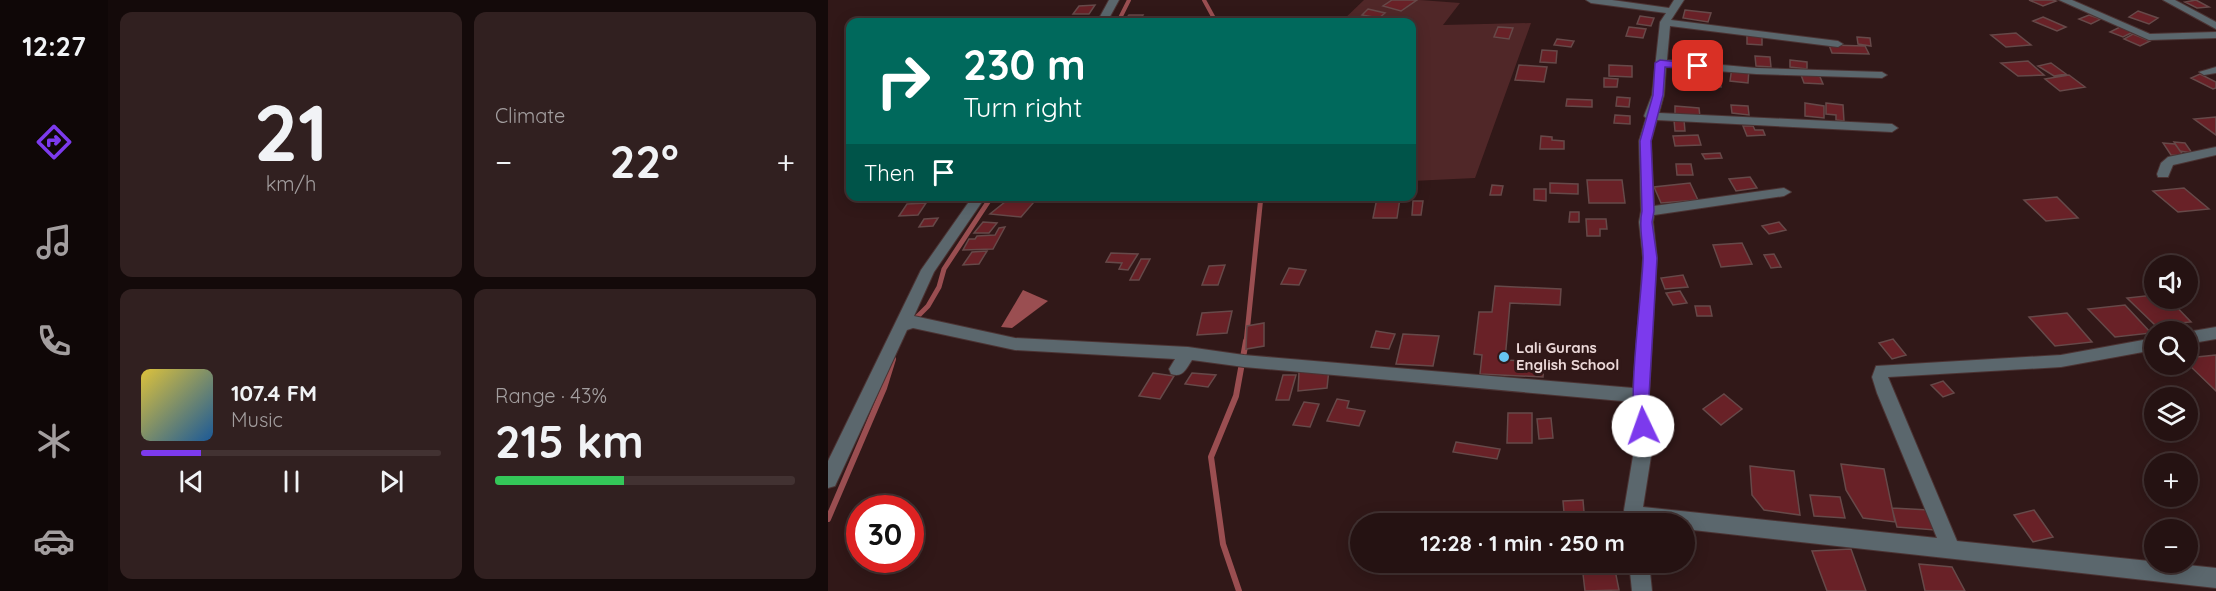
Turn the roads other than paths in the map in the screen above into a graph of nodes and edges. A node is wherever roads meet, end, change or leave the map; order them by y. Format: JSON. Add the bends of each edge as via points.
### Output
{"nodes":[{"id":1,"x":1114,"y":0,"type":"edge"},
{"id":2,"x":1591,"y":0,"type":"edge"},
{"id":3,"x":2067,"y":0,"type":"edge"},
{"id":4,"x":2169,"y":0,"type":"edge"},
{"id":5,"x":1672,"y":11,"type":"edge"},
{"id":6,"x":2209,"y":13,"type":"dead end"},
{"id":7,"x":1104,"y":18,"type":"edge"},
{"id":8,"x":2216,"y":25,"type":"edge"},
{"id":9,"x":2216,"y":35,"type":"edge"},
{"id":10,"x":1838,"y":44,"type":"dead end"},
{"id":11,"x":1660,"y":63,"type":"junction"},
{"id":12,"x":2216,"y":70,"type":"edge"},
{"id":13,"x":2204,"y":72,"type":"dead end"},
{"id":14,"x":1881,"y":75,"type":"dead end"},
{"id":15,"x":1650,"y":116,"type":"junction"},
{"id":16,"x":1892,"y":128,"type":"dead end"},
{"id":17,"x":2216,"y":151,"type":"edge"},
{"id":18,"x":2163,"y":174,"type":"dead end"},
{"id":19,"x":1784,"y":192,"type":"dead end"},
{"id":20,"x":976,"y":201,"type":"edge"},
{"id":21,"x":1648,"y":211,"type":"junction"},
{"id":22,"x":901,"y":326,"type":"junction"},
{"id":23,"x":2216,"y":333,"type":"edge"},
{"id":24,"x":2198,"y":336,"type":"edge"},
{"id":25,"x":2144,"y":346,"type":"edge"},
{"id":26,"x":1188,"y":353,"type":"junction"},
{"id":27,"x":1177,"y":369,"type":"dead end"},
{"id":28,"x":1641,"y":396,"type":"junction"},
{"id":29,"x":828,"y":480,"type":"edge"},
{"id":30,"x":1635,"y":513,"type":"edge"},
{"id":31,"x":1695,"y":525,"type":"edge"},
{"id":32,"x":1951,"y":549,"type":"junction"},
{"id":33,"x":1640,"y":573,"type":"edge"},
{"id":34,"x":2216,"y":578,"type":"edge"},
{"id":35,"x":1642,"y":591,"type":"edge"}],
"edges":[{"from":1,"to":7,"type":"street"},
{"from":2,"to":5,"type":"street"},
{"from":3,"to":9,"type":"street","via":[[2149,37]]},
{"from":4,"to":8,"type":"street"},
{"from":5,"to":10,"type":"street"},
{"from":5,"to":11,"type":"street"},
{"from":6,"to":8,"type":"street","via":[[2205,17]]},
{"from":11,"to":14,"type":"street"},
{"from":11,"to":15,"type":"street","via":[[1658,95]]},
{"from":12,"to":13,"type":"street"},
{"from":15,"to":16,"type":"street"},
{"from":15,"to":21,"type":"street","via":[[1645,141]]},
{"from":17,"to":18,"type":"street","via":[[2172,160]]},
{"from":19,"to":21,"type":"street"},
{"from":20,"to":22,"type":"street","via":[[928,270]]},
{"from":21,"to":28,"type":"street","via":[[1650,258]]},
{"from":22,"to":26,"type":"street","via":[[912,322],[1016,344]]},
{"from":22,"to":29,"type":"street"},
{"from":23,"to":24,"type":"street"},
{"from":25,"to":32,"type":"street","via":[[2061,361],[1882,371],[1885,393]]},
{"from":26,"to":27,"type":"street"},
{"from":26,"to":28,"type":"street"},
{"from":28,"to":30,"type":"street","via":[[1643,450]]},
{"from":31,"to":32,"type":"street"},
{"from":32,"to":34,"type":"street"},
{"from":33,"to":35,"type":"street"}]}
